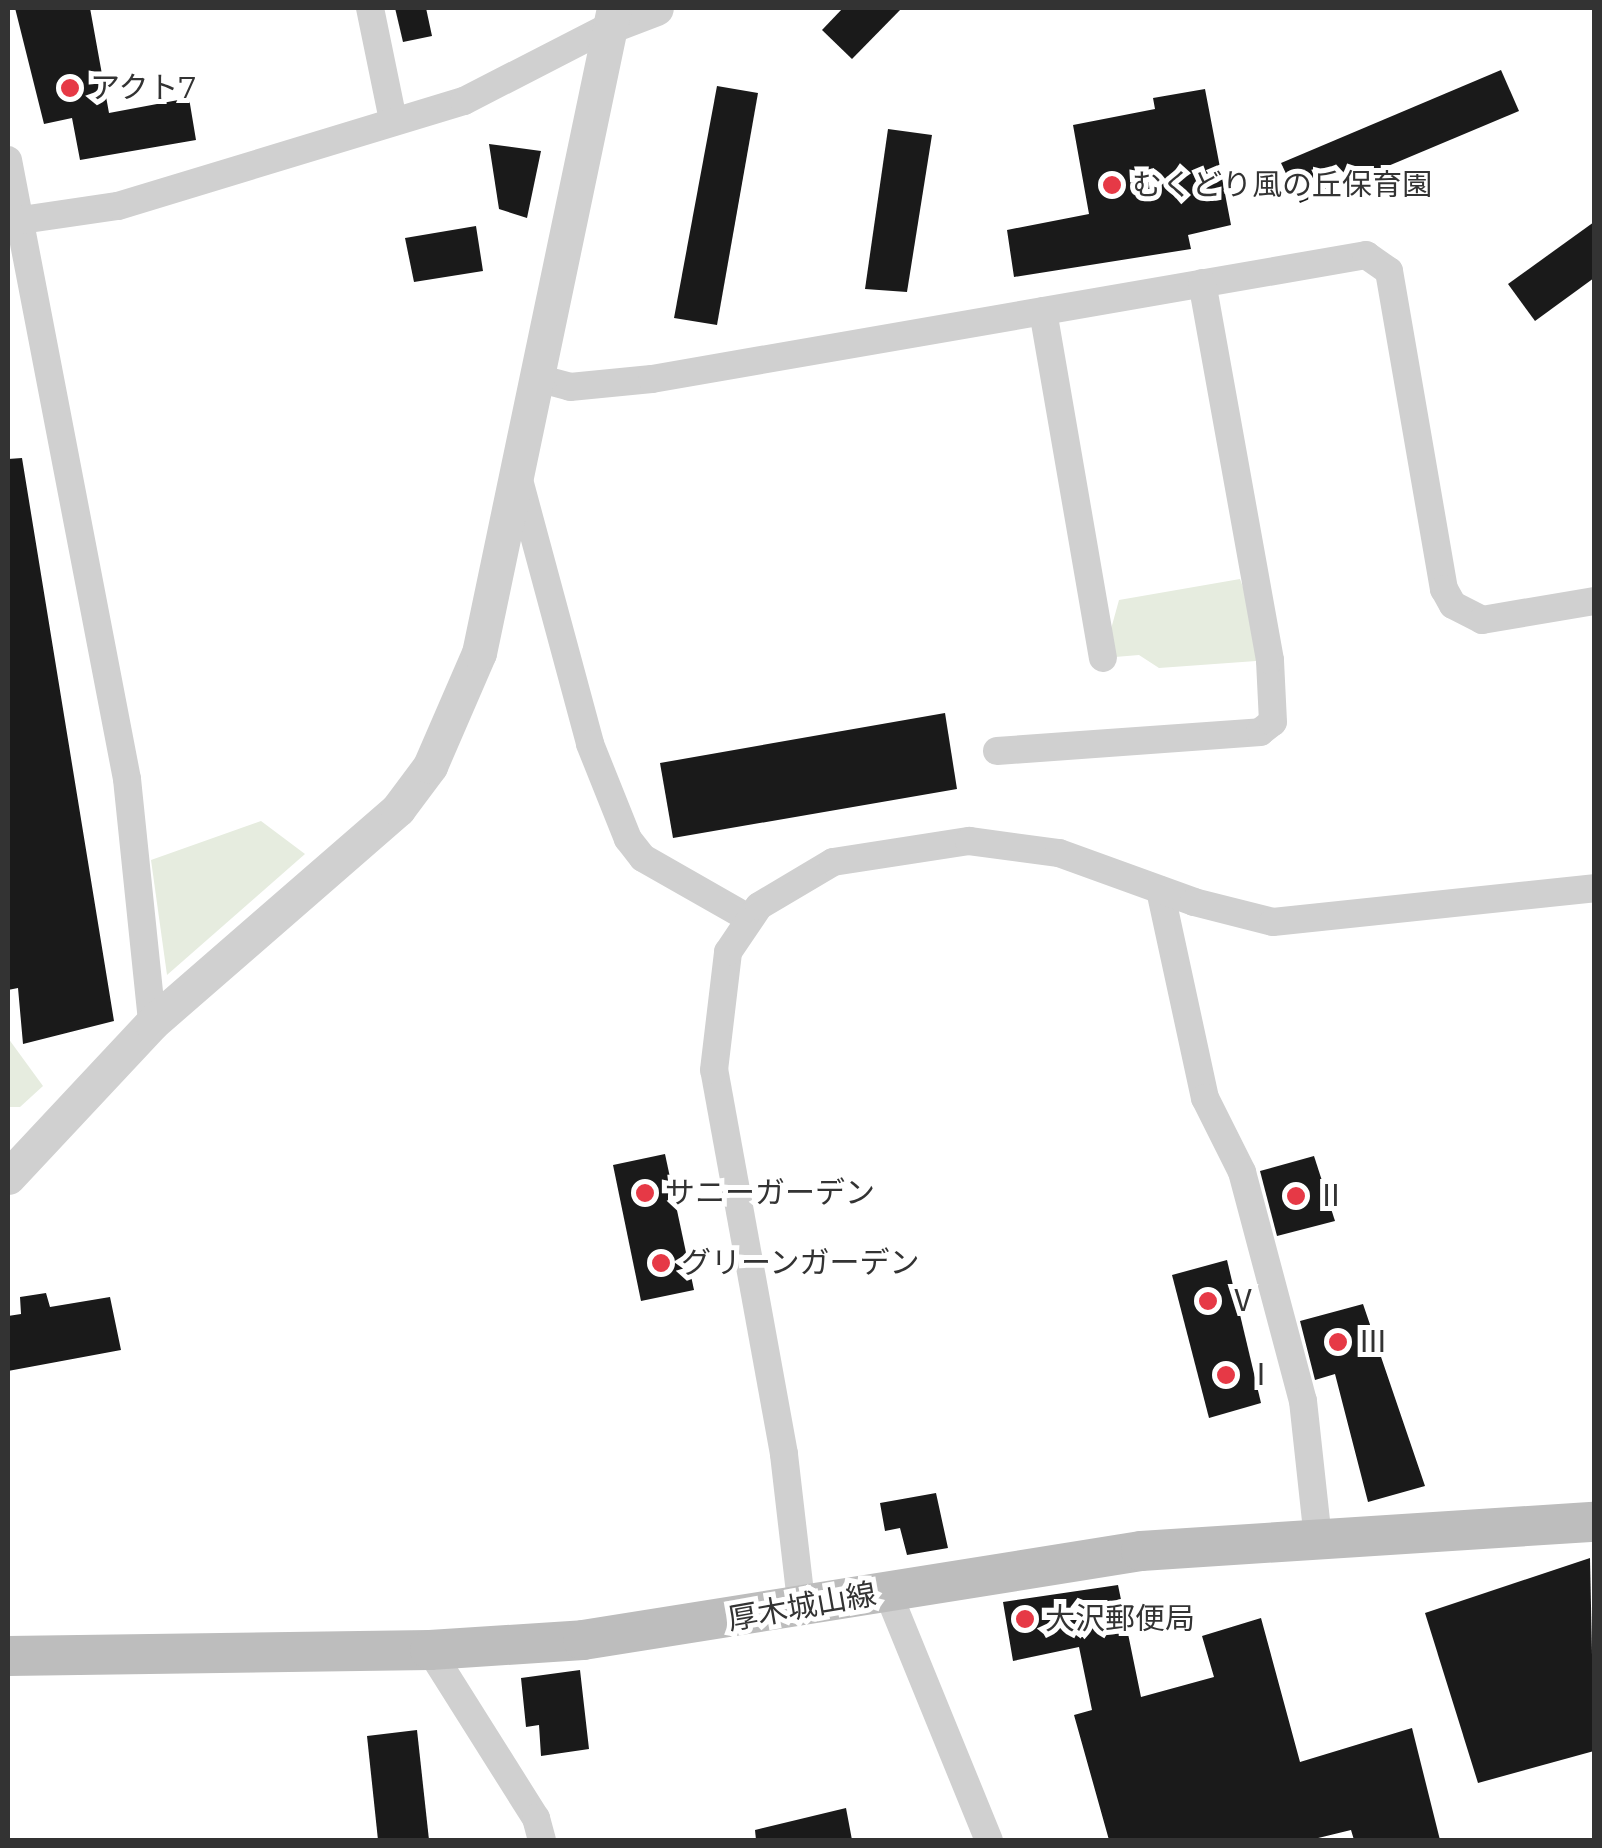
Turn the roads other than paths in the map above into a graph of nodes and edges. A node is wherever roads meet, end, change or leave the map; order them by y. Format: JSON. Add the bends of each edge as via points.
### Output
{"nodes":[{"id":1,"x":370,"y":8,"type":"edge"},
{"id":2,"x":656,"y":8,"type":"edge"},
{"id":3,"x":613,"y":16,"type":"edge"},
{"id":4,"x":393,"y":120,"type":"junction"},
{"id":5,"x":8,"y":160,"type":"edge"},
{"id":6,"x":14,"y":222,"type":"edge"},
{"id":7,"x":1202,"y":283,"type":"junction"},
{"id":8,"x":1042,"y":311,"type":"junction"},
{"id":9,"x":541,"y":379,"type":"junction"},
{"id":10,"x":519,"y":480,"type":"junction"},
{"id":11,"x":1594,"y":601,"type":"edge"},
{"id":12,"x":1103,"y":658,"type":"dead end"},
{"id":13,"x":997,"y":752,"type":"dead end"},
{"id":14,"x":1594,"y":888,"type":"edge"},
{"id":15,"x":1160,"y":890,"type":"junction"},
{"id":16,"x":748,"y":918,"type":"junction"},
{"id":17,"x":152,"y":1023,"type":"junction"},
{"id":18,"x":13,"y":1159,"type":"edge"},
{"id":19,"x":1594,"y":1522,"type":"edge"},
{"id":20,"x":1318,"y":1538,"type":"junction"},
{"id":21,"x":888,"y":1592,"type":"junction"},
{"id":22,"x":802,"y":1610,"type":"junction"},
{"id":23,"x":430,"y":1650,"type":"junction"},
{"id":24,"x":8,"y":1656,"type":"edge"},
{"id":25,"x":542,"y":1840,"type":"edge"},
{"id":26,"x":989,"y":1840,"type":"edge"}],
"edges":[{"from":1,"to":4,"type":"street"},
{"from":2,"to":3,"type":"street"},
{"from":3,"to":4,"type":"street","via":[[464,101]]},
{"from":3,"to":9,"type":"street"},
{"from":4,"to":6,"type":"street","via":[[118,206]]},
{"from":5,"to":6,"type":"street"},
{"from":6,"to":17,"type":"street","via":[[126,779]]},
{"from":7,"to":8,"type":"street"},
{"from":7,"to":11,"type":"street","via":[[1378,258],[1389,272],[1444,589],[1453,605],[1482,620]]},
{"from":7,"to":13,"type":"street","via":[[1270,660],[1273,722],[1260,732]]},
{"from":8,"to":9,"type":"street","via":[[652,379],[570,387]]},
{"from":8,"to":12,"type":"street"},
{"from":9,"to":10,"type":"street"},
{"from":10,"to":16,"type":"street","via":[[590,744],[628,839],[642,858]]},
{"from":10,"to":17,"type":"street","via":[[479,653],[430,766],[398,810]]},
{"from":14,"to":15,"type":"street","via":[[1291,922]]},
{"from":15,"to":16,"type":"street","via":[[1059,853],[1009,841],[969,841],[833,862],[788,884]]},
{"from":15,"to":20,"type":"street","via":[[1205,1098],[1242,1172],[1303,1401]]},
{"from":16,"to":22,"type":"street","via":[[724,966],[714,1070],[784,1454]]},
{"from":17,"to":18,"type":"street"},
{"from":19,"to":20,"type":"main road","name":"厚木城山線"},
{"from":20,"to":21,"type":"main road","name":"厚木城山線","via":[[1055,1562]]},
{"from":21,"to":22,"type":"main road","name":"厚木城山線"},
{"from":21,"to":26,"type":"street"},
{"from":22,"to":23,"type":"main road","name":"厚木城山線","via":[[600,1638]]},
{"from":23,"to":24,"type":"main road","name":"厚木城山線"},
{"from":23,"to":25,"type":"street","via":[[536,1818]]}]}
